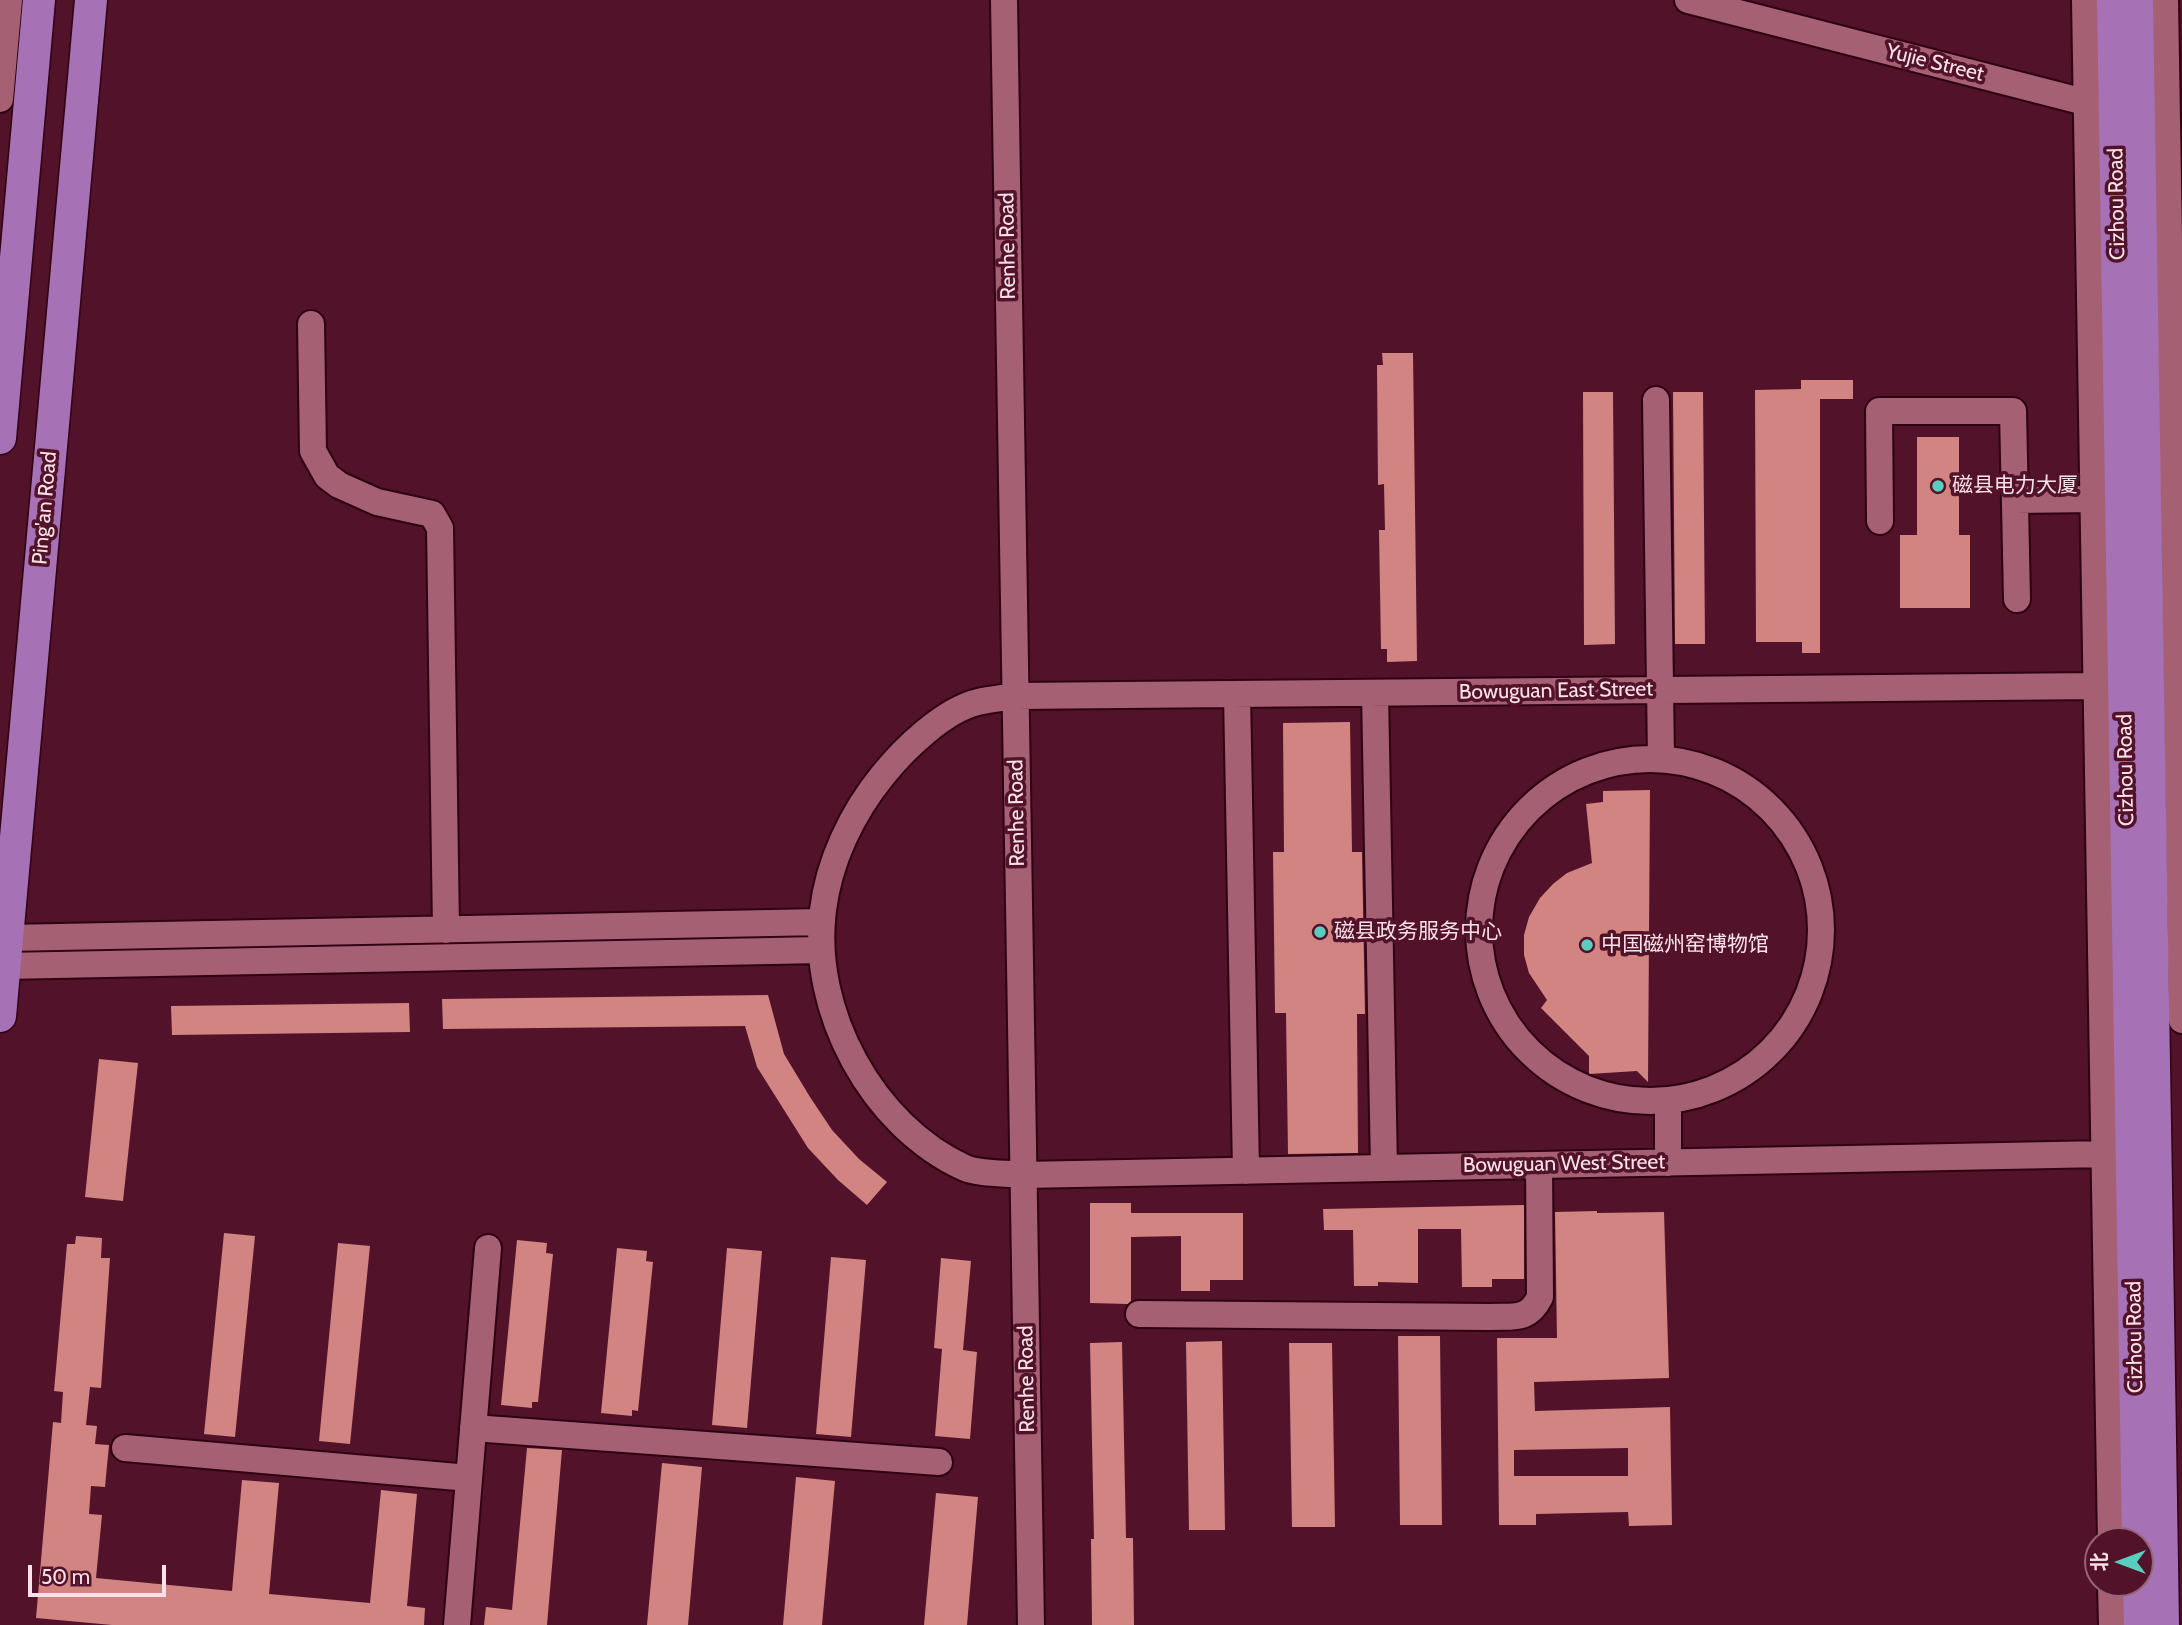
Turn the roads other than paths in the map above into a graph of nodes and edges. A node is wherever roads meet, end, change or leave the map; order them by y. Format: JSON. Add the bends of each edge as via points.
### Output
{"nodes":[{"id":1,"x":39,"y":0,"type":"edge"},
{"id":2,"x":91,"y":0,"type":"edge"},
{"id":3,"x":1004,"y":0,"type":"edge"},
{"id":4,"x":1688,"y":0,"type":"edge"},
{"id":5,"x":2085,"y":0,"type":"edge"},
{"id":6,"x":2113,"y":0,"type":"edge"},
{"id":7,"x":2137,"y":0,"type":"edge"},
{"id":8,"x":2165,"y":0,"type":"edge"},
{"id":9,"x":6,"y":4,"type":"edge"},
{"id":10,"x":0,"y":99,"type":"edge"},
{"id":11,"x":2138,"y":115,"type":"edge"},
{"id":12,"x":311,"y":324,"type":"dead end"},
{"id":13,"x":2177,"y":399,"type":"edge"},
{"id":14,"x":1656,"y":400,"type":"dead end"},
{"id":15,"x":0,"y":438,"type":"edge"},
{"id":16,"x":2094,"y":499,"type":"junction"},
{"id":17,"x":2015,"y":500,"type":"junction"},
{"id":18,"x":1880,"y":521,"type":"dead end"},
{"id":19,"x":2178,"y":539,"type":"edge"},
{"id":20,"x":2017,"y":599,"type":"dead end"},
{"id":21,"x":2179,"y":646,"type":"edge"},
{"id":22,"x":2097,"y":685,"type":"junction"},
{"id":23,"x":1659,"y":690,"type":"junction"},
{"id":24,"x":1375,"y":693,"type":"junction"},
{"id":25,"x":1237,"y":694,"type":"junction"},
{"id":26,"x":1015,"y":696,"type":"junction"},
{"id":27,"x":2180,"y":739,"type":"edge"},
{"id":28,"x":1661,"y":759,"type":"junction"},
{"id":29,"x":2181,"y":840,"type":"edge"},
{"id":30,"x":822,"y":922,"type":"junction"},
{"id":31,"x":446,"y":930,"type":"junction"},
{"id":32,"x":2181,"y":934,"type":"edge"},
{"id":33,"x":821,"y":950,"type":"junction"},
{"id":34,"x":6,"y":952,"type":"junction"},
{"id":35,"x":0,"y":1016,"type":"edge"},
{"id":36,"x":2182,"y":1020,"type":"edge"},
{"id":37,"x":1668,"y":1101,"type":"junction"},
{"id":38,"x":2105,"y":1154,"type":"junction"},
{"id":39,"x":1668,"y":1163,"type":"junction"},
{"id":40,"x":1539,"y":1165,"type":"junction"},
{"id":41,"x":1384,"y":1168,"type":"junction"},
{"id":42,"x":1246,"y":1171,"type":"junction"},
{"id":43,"x":1023,"y":1175,"type":"junction"},
{"id":44,"x":488,"y":1248,"type":"dead end"},
{"id":45,"x":1139,"y":1314,"type":"dead end"},
{"id":46,"x":473,"y":1428,"type":"junction"},
{"id":47,"x":125,"y":1448,"type":"dead end"},
{"id":48,"x":939,"y":1462,"type":"dead end"},
{"id":49,"x":469,"y":1478,"type":"junction"},
{"id":50,"x":2111,"y":1527,"type":"edge"},
{"id":51,"x":2138,"y":1527,"type":"edge"},
{"id":52,"x":2111,"y":1597,"type":"edge"},
{"id":53,"x":2139,"y":1597,"type":"edge"},
{"id":54,"x":457,"y":1625,"type":"edge"},
{"id":55,"x":1031,"y":1625,"type":"edge"},
{"id":56,"x":2112,"y":1625,"type":"edge"},
{"id":57,"x":2140,"y":1625,"type":"edge"},
{"id":58,"x":2164,"y":1625,"type":"edge"}],
"edges":[{"from":1,"to":15,"type":"main road"},
{"from":2,"to":34,"type":"main road","name":"Ping'an Road"},
{"from":3,"to":26,"type":"street","name":"Renhe Road"},
{"from":4,"to":11,"type":"street","name":"Yujie Street"},
{"from":5,"to":11,"type":"street"},
{"from":6,"to":11,"type":"main road","name":"Cizhou Road"},
{"from":7,"to":11,"type":"main road"},
{"from":8,"to":11,"type":"street"},
{"from":9,"to":10,"type":"street"},
{"from":11,"to":13,"type":"street"},
{"from":11,"to":16,"type":"street"},
{"from":11,"to":51,"type":"main road","name":"Cizhou Road"},
{"from":11,"to":58,"type":"main road"},
{"from":12,"to":31,"type":"street","via":[[313,451],[327,476],[377,502],[432,514],[440,528]]},
{"from":13,"to":19,"type":"street"},
{"from":14,"to":23,"type":"street"},
{"from":16,"to":17,"type":"street"},
{"from":16,"to":22,"type":"street"},
{"from":17,"to":18,"type":"street","via":[[2013,411],[1879,411]]},
{"from":17,"to":20,"type":"street"},
{"from":19,"to":21,"type":"street"},
{"from":21,"to":27,"type":"street"},
{"from":22,"to":23,"type":"street","name":"Bowuguan East Street"},
{"from":22,"to":38,"type":"street"},
{"from":23,"to":24,"type":"street","name":"Bowuguan East Street"},
{"from":23,"to":28,"type":"street"},
{"from":24,"to":25,"type":"street","name":"Bowuguan East Street"},
{"from":24,"to":41,"type":"street"},
{"from":25,"to":26,"type":"street","name":"Bowuguan East Street"},
{"from":25,"to":42,"type":"street"},
{"from":26,"to":30,"type":"street","name":"Bowuguan East Street","via":[[976,702],[944,717],[893,762],[846,833],[830,878]]},
{"from":26,"to":43,"type":"street","name":"Renhe Road"},
{"from":27,"to":29,"type":"street"},
{"from":28,"to":37,"type":"street","via":[[1699,766],[1735,781],[1766,805],[1791,834],[1810,869],[1820,920],[1812,984],[1796,1020],[1772,1051],[1741,1075],[1706,1093]]},
{"from":28,"to":37,"type":"street","via":[[1598,766],[1560,784],[1528,810],[1502,844],[1489,872],[1481,902],[1479,945],[1496,1005],[1519,1041],[1541,1062],[1567,1080],[1605,1096]]},
{"from":29,"to":32,"type":"street"},
{"from":30,"to":31,"type":"street"},
{"from":30,"to":33,"type":"street","name":"Bowuguan East Street"},
{"from":31,"to":34,"type":"street"},
{"from":32,"to":36,"type":"street"},
{"from":33,"to":34,"type":"street"},
{"from":33,"to":43,"type":"street","name":"Bowuguan West Street","via":[[838,1024],[859,1069],[884,1105],[921,1141],[967,1169]]},
{"from":34,"to":35,"type":"main road","name":"Ping'an Road"},
{"from":37,"to":39,"type":"street"},
{"from":38,"to":39,"type":"street","name":"Bowuguan West Street"},
{"from":38,"to":50,"type":"street"},
{"from":39,"to":40,"type":"street","name":"Bowuguan West Street"},
{"from":40,"to":41,"type":"street","name":"Bowuguan West Street"},
{"from":40,"to":45,"type":"street","via":[[1540,1297],[1524,1316]]},
{"from":41,"to":42,"type":"street","name":"Bowuguan West Street"},
{"from":42,"to":43,"type":"street","name":"Bowuguan West Street"},
{"from":43,"to":55,"type":"street","name":"Renhe Road"},
{"from":44,"to":46,"type":"street"},
{"from":46,"to":48,"type":"street"},
{"from":46,"to":49,"type":"street"},
{"from":47,"to":49,"type":"street"},
{"from":49,"to":54,"type":"street"},
{"from":52,"to":56,"type":"street"},
{"from":53,"to":57,"type":"main road"}]}
